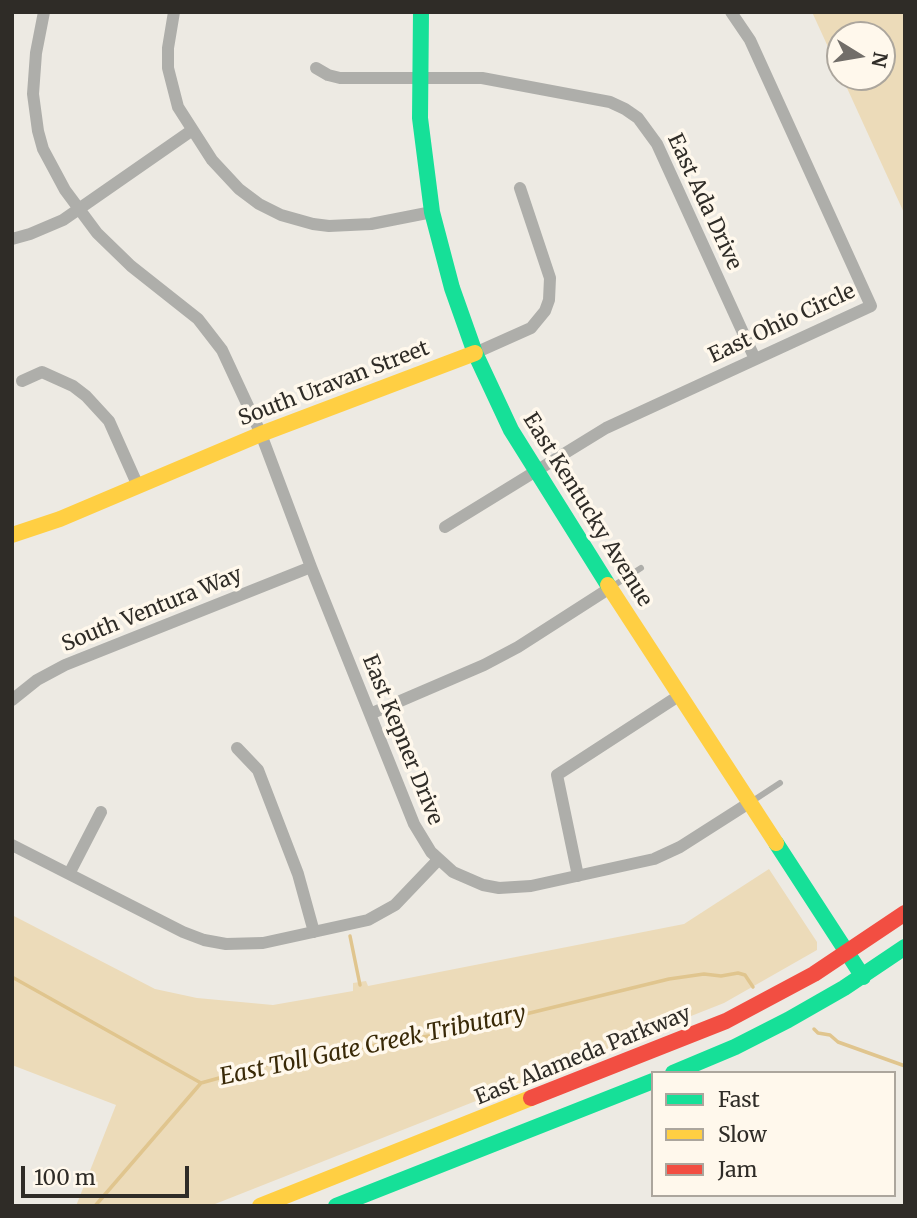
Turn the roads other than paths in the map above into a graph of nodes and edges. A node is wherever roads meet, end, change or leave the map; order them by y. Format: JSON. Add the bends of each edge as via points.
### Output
{"nodes":[{"id":1,"x":44,"y":12,"type":"edge"},
{"id":2,"x":174,"y":12,"type":"edge"},
{"id":3,"x":421,"y":12,"type":"edge"},
{"id":4,"x":731,"y":12,"type":"edge"},
{"id":5,"x":316,"y":68,"type":"dead end"},
{"id":6,"x":418,"y":78,"type":"junction"},
{"id":7,"x":191,"y":131,"type":"junction"},
{"id":8,"x":520,"y":188,"type":"dead end"},
{"id":9,"x":79,"y":210,"type":"junction"},
{"id":10,"x":432,"y":212,"type":"junction"},
{"id":11,"x":12,"y":239,"type":"edge"},
{"id":12,"x":475,"y":353,"type":"junction"},
{"id":13,"x":755,"y":359,"type":"junction"},
{"id":14,"x":22,"y":381,"type":"dead end"},
{"id":15,"x":261,"y":434,"type":"junction"},
{"id":16,"x":535,"y":471,"type":"junction"},
{"id":17,"x":138,"y":486,"type":"junction"},
{"id":18,"x":445,"y":527,"type":"dead end"},
{"id":19,"x":12,"y":535,"type":"edge"},
{"id":20,"x":311,"y":567,"type":"junction"},
{"id":21,"x":641,"y":568,"type":"dead end"},
{"id":22,"x":610,"y":588,"type":"junction"},
{"id":23,"x":680,"y":695,"type":"junction"},
{"id":24,"x":12,"y":700,"type":"edge"},
{"id":25,"x":370,"y":714,"type":"junction"},
{"id":26,"x":237,"y":748,"type":"dead end"},
{"id":27,"x":780,"y":783,"type":"dead end"},
{"id":28,"x":749,"y":803,"type":"junction"},
{"id":29,"x":101,"y":812,"type":"dead end"},
{"id":30,"x":12,"y":845,"type":"edge"},
{"id":31,"x":438,"y":860,"type":"junction"},
{"id":32,"x":69,"y":874,"type":"junction"},
{"id":33,"x":578,"y":876,"type":"junction"},
{"id":34,"x":905,"y":913,"type":"edge"},
{"id":35,"x":314,"y":932,"type":"junction"},
{"id":36,"x":905,"y":947,"type":"edge"},
{"id":37,"x":848,"y":954,"type":"junction"},
{"id":38,"x":863,"y":976,"type":"junction"},
{"id":39,"x":677,"y":1071,"type":"edge"},
{"id":40,"x":651,"y":1082,"type":"edge"},
{"id":41,"x":260,"y":1206,"type":"edge"},
{"id":42,"x":336,"y":1206,"type":"edge"}],
"edges":[{"from":1,"to":9,"type":"street","name":"East Kepner Drive","via":[[33,76],[34,113],[49,162]]},
{"from":2,"to":7,"type":"street","via":[[168,68],[178,107]]},
{"from":3,"to":6,"type":"street","name":"East Kentucky Avenue"},
{"from":4,"to":13,"type":"street","name":"East Ohio Circle","via":[[750,40],[871,306]]},
{"from":5,"to":6,"type":"street","name":"East Ada Drive","via":[[340,78]]},
{"from":6,"to":10,"type":"street","name":"East Kentucky Avenue"},
{"from":6,"to":13,"type":"street","name":"East Ada Drive","via":[[508,82],[610,102],[638,118],[657,144]]},
{"from":7,"to":9,"type":"street"},
{"from":7,"to":10,"type":"street","via":[[239,189],[289,218],[346,227]]},
{"from":8,"to":12,"type":"street","name":"South Uravan Street","via":[[550,278],[549,300],[531,328]]},
{"from":9,"to":11,"type":"street","via":[[47,228]]},
{"from":9,"to":15,"type":"street","name":"East Kepner Drive","via":[[131,267],[214,337]]},
{"from":10,"to":12,"type":"street","name":"East Kentucky Avenue"},
{"from":12,"to":15,"type":"street","name":"South Uravan Street"},
{"from":12,"to":16,"type":"street","name":"East Kentucky Avenue","via":[[505,420]]},
{"from":13,"to":16,"type":"street","name":"East Ohio Circle","via":[[606,428]]},
{"from":14,"to":17,"type":"street","via":[[42,372],[86,396],[108,421]]},
{"from":15,"to":17,"type":"street","name":"South Uravan Street"},
{"from":15,"to":20,"type":"street","name":"East Kepner Drive"},
{"from":16,"to":18,"type":"street","name":"East Ohio Circle"},
{"from":16,"to":22,"type":"street","name":"East Kentucky Avenue"},
{"from":17,"to":19,"type":"street","name":"South Uravan Street"},
{"from":20,"to":24,"type":"street","name":"South Ventura Way","via":[[65,665]]},
{"from":20,"to":25,"type":"street","name":"East Kepner Drive"},
{"from":21,"to":22,"type":"lane"},
{"from":22,"to":23,"type":"street","name":"East Kentucky Avenue"},
{"from":22,"to":25,"type":"street","via":[[484,665]]},
{"from":23,"to":28,"type":"street","name":"East Kentucky Avenue"},
{"from":23,"to":33,"type":"street","via":[[556,775]]},
{"from":25,"to":31,"type":"street","name":"East Kepner Drive","via":[[414,824]]},
{"from":26,"to":35,"type":"street","via":[[258,770],[298,874]]},
{"from":27,"to":28,"type":"lane"},
{"from":28,"to":33,"type":"street","name":"East Kepner Drive","via":[[665,855]]},
{"from":28,"to":37,"type":"street","name":"East Kentucky Avenue"},
{"from":29,"to":32,"type":"street"},
{"from":30,"to":32,"type":"street"},
{"from":31,"to":33,"type":"street","name":"East Kepner Drive","via":[[468,879],[499,888]]},
{"from":31,"to":35,"type":"street","via":[[380,915]]},
{"from":32,"to":35,"type":"street","via":[[204,940],[248,944]]},
{"from":34,"to":37,"type":"street","name":"East Alameda Parkway"},
{"from":36,"to":38,"type":"street"},
{"from":37,"to":38,"type":"street","name":"East Kentucky Avenue"},
{"from":37,"to":41,"type":"street","name":"East Alameda Parkway","via":[[711,1027]]},
{"from":38,"to":39,"type":"street","via":[[773,1028]]},
{"from":40,"to":42,"type":"street"}]}
